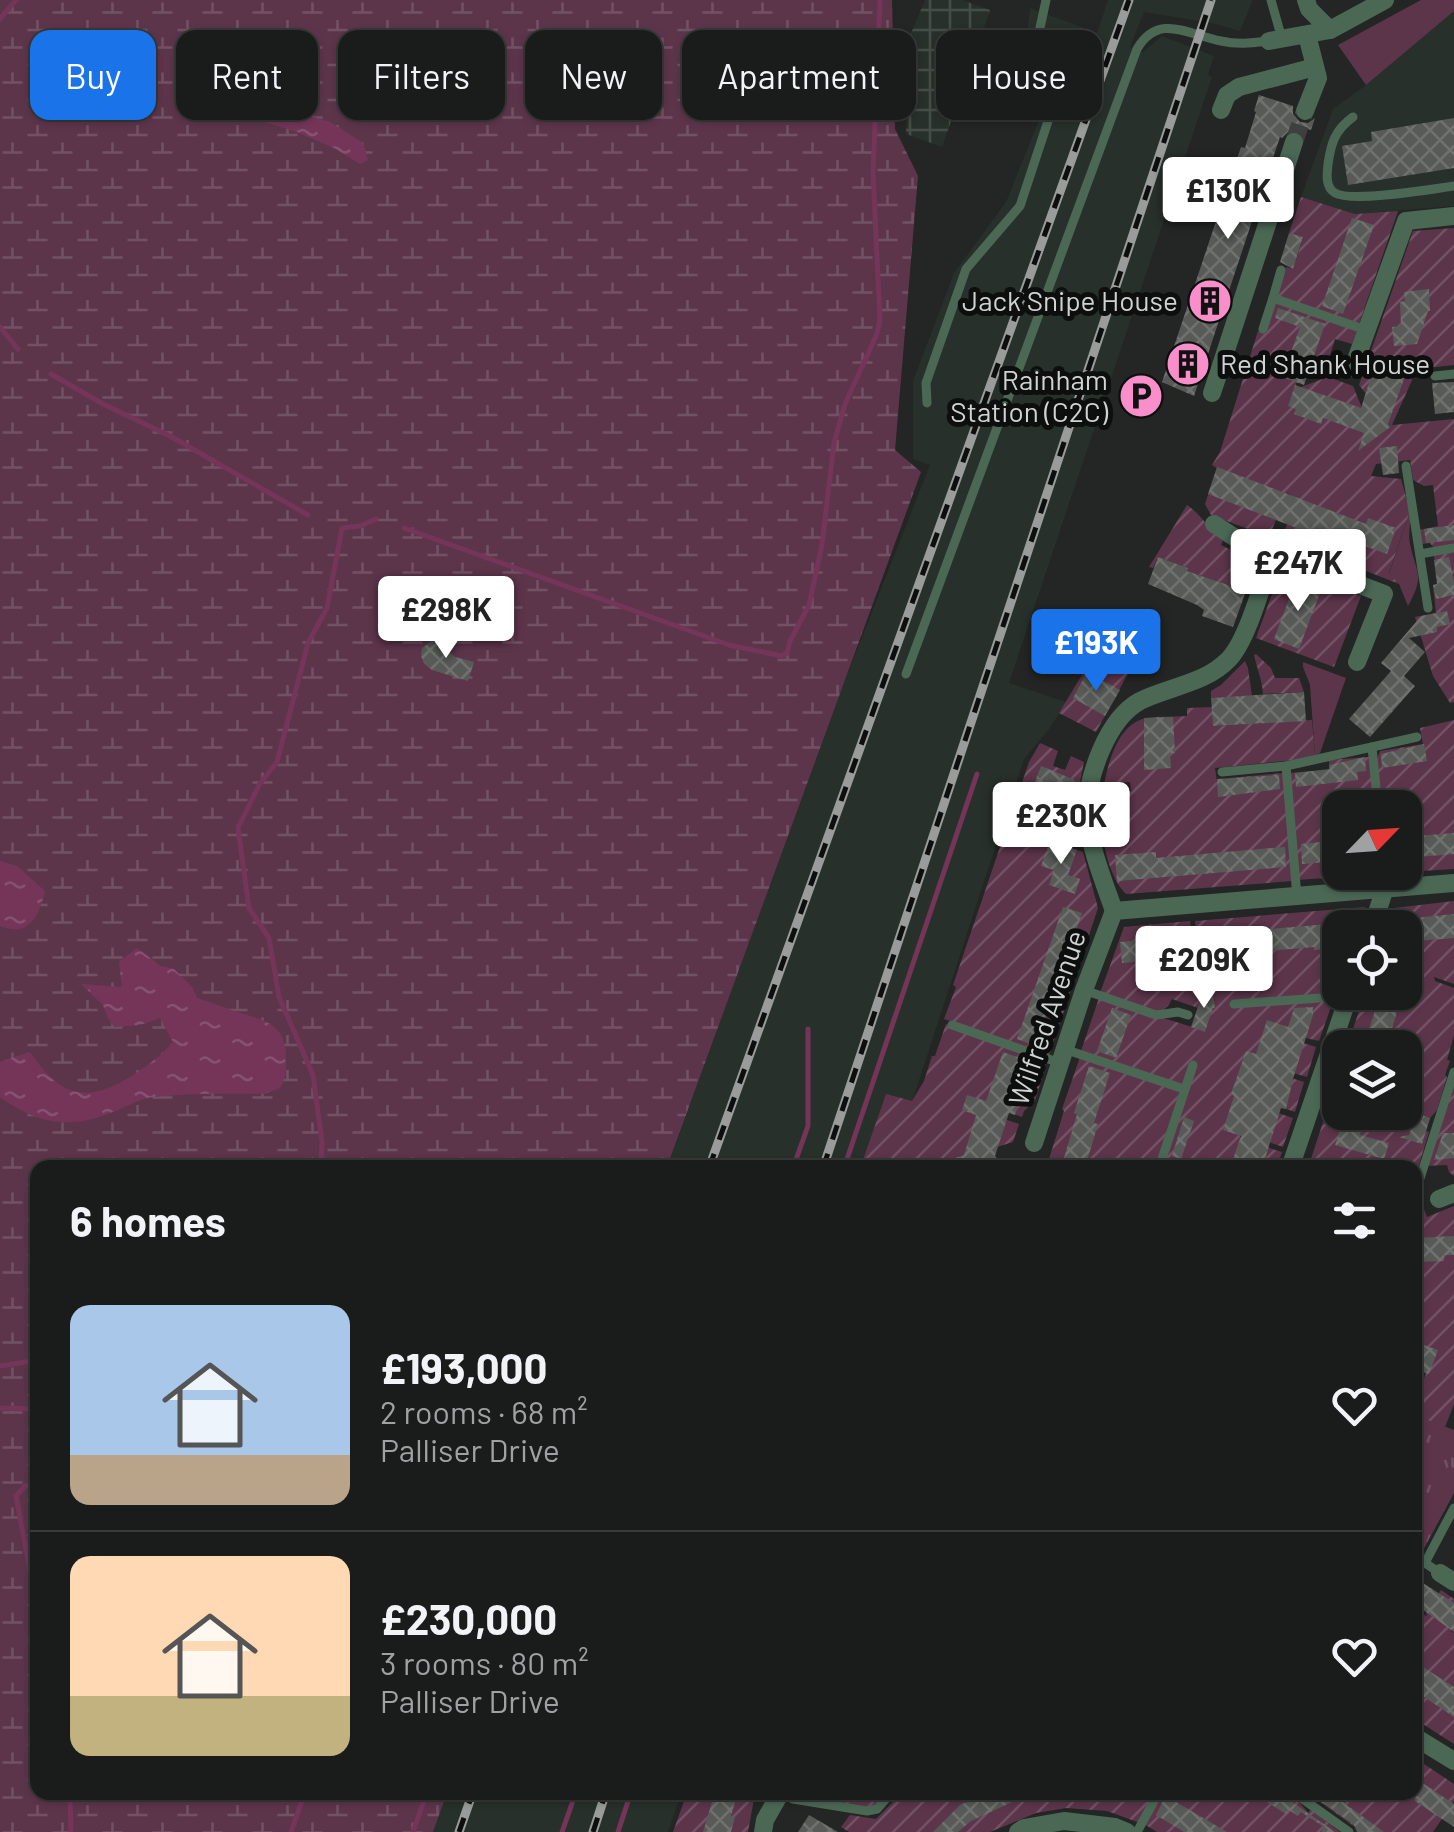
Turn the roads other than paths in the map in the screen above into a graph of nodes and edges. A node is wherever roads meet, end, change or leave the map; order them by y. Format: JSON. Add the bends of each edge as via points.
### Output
{"nodes":[{"id":1,"x":1046,"y":0,"type":"edge"},
{"id":2,"x":1271,"y":0,"type":"edge"},
{"id":3,"x":1306,"y":0,"type":"edge"},
{"id":4,"x":1386,"y":0,"type":"edge"},
{"id":5,"x":1330,"y":30,"type":"junction"},
{"id":6,"x":1308,"y":36,"type":"junction"},
{"id":7,"x":1275,"y":40,"type":"junction"},
{"id":8,"x":1315,"y":67,"type":"junction"},
{"id":9,"x":1221,"y":110,"type":"dead end"},
{"id":10,"x":1305,"y":111,"type":"tunnel mouth"},
{"id":11,"x":1353,"y":117,"type":"dead end"},
{"id":12,"x":1294,"y":142,"type":"tunnel mouth"},
{"id":13,"x":1454,"y":186,"type":"edge"},
{"id":14,"x":1454,"y":216,"type":"edge"},
{"id":15,"x":1281,"y":270,"type":"dead end"},
{"id":16,"x":1273,"y":298,"type":"junction"},
{"id":17,"x":1263,"y":329,"type":"dead end"},
{"id":18,"x":1368,"y":331,"type":"junction"},
{"id":19,"x":1353,"y":368,"type":"dead end"},
{"id":20,"x":1454,"y":374,"type":"edge"},
{"id":21,"x":1435,"y":376,"type":"dead end"},
{"id":22,"x":1212,"y":392,"type":"dead end"},
{"id":23,"x":927,"y":403,"type":"dead end"},
{"id":24,"x":1406,"y":466,"type":"dead end"},
{"id":25,"x":1214,"y":524,"type":"dead end"},
{"id":26,"x":1454,"y":548,"type":"edge"},
{"id":27,"x":1274,"y":553,"type":"junction"},
{"id":28,"x":1420,"y":554,"type":"junction"},
{"id":29,"x":1428,"y":608,"type":"dead end"},
{"id":30,"x":1358,"y":662,"type":"dead end"},
{"id":31,"x":906,"y":674,"type":"dead end"},
{"id":32,"x":1417,"y":737,"type":"dead end"},
{"id":33,"x":1372,"y":747,"type":"junction"},
{"id":34,"x":1286,"y":766,"type":"junction"},
{"id":35,"x":1222,"y":772,"type":"dead end"},
{"id":36,"x":1376,"y":790,"type":"edge"},
{"id":37,"x":1422,"y":882,"type":"edge"},
{"id":38,"x":1454,"y":883,"type":"edge"},
{"id":39,"x":1333,"y":890,"type":"edge"},
{"id":40,"x":1297,"y":897,"type":"junction"},
{"id":41,"x":1114,"y":911,"type":"junction"},
{"id":42,"x":1084,"y":990,"type":"junction"},
{"id":43,"x":1322,"y":996,"type":"edge"},
{"id":44,"x":1234,"y":1004,"type":"dead end"},
{"id":45,"x":1344,"y":1010,"type":"edge"},
{"id":46,"x":1188,"y":1015,"type":"dead end"},
{"id":47,"x":952,"y":1025,"type":"dead end"},
{"id":48,"x":1062,"y":1056,"type":"junction"},
{"id":49,"x":1193,"y":1064,"type":"dead end"},
{"id":50,"x":1454,"y":1072,"type":"edge"},
{"id":51,"x":1184,"y":1089,"type":"junction"},
{"id":52,"x":1034,"y":1142,"type":"dead end"},
{"id":53,"x":1162,"y":1160,"type":"edge"},
{"id":54,"x":1293,"y":1160,"type":"edge"},
{"id":55,"x":1422,"y":1172,"type":"edge"},
{"id":56,"x":1454,"y":1508,"type":"edge"},
{"id":57,"x":1447,"y":1578,"type":"edge"},
{"id":58,"x":1422,"y":1740,"type":"edge"},
{"id":59,"x":1454,"y":1761,"type":"edge"},
{"id":60,"x":777,"y":1800,"type":"edge"},
{"id":61,"x":799,"y":1800,"type":"edge"},
{"id":62,"x":885,"y":1800,"type":"edge"},
{"id":63,"x":1155,"y":1800,"type":"edge"},
{"id":64,"x":1303,"y":1800,"type":"edge"},
{"id":65,"x":764,"y":1832,"type":"edge"},
{"id":66,"x":1018,"y":1832,"type":"edge"},
{"id":67,"x":1127,"y":1832,"type":"edge"},
{"id":68,"x":1137,"y":1832,"type":"edge"},
{"id":69,"x":1349,"y":1832,"type":"edge"}],
"edges":[{"from":1,"to":23,"type":"lane","via":[[1035,51],[1052,109],[1020,206],[966,269],[926,383]]},
{"from":2,"to":7,"type":"lane"},
{"from":3,"to":5,"type":"street"},
{"from":4,"to":5,"type":"street"},
{"from":5,"to":6,"type":"street"},
{"from":6,"to":7,"type":"street"},
{"from":6,"to":8,"type":"street"},
{"from":7,"to":31,"type":"lane","via":[[1240,44],[1158,28],[1137,49]]},
{"from":8,"to":9,"type":"street","via":[[1239,87]]},
{"from":8,"to":10,"type":"street","via":[[1318,78]]},
{"from":11,"to":13,"type":"lane","via":[[1330,149],[1326,177],[1335,193],[1404,194]]},
{"from":12,"to":22,"type":"street"},
{"from":14,"to":18,"type":"street","via":[[1406,221]]},
{"from":15,"to":16,"type":"lane"},
{"from":16,"to":17,"type":"lane"},
{"from":16,"to":18,"type":"lane"},
{"from":18,"to":19,"type":"street"},
{"from":20,"to":21,"type":"lane"},
{"from":24,"to":28,"type":"lane"},
{"from":25,"to":27,"type":"street"},
{"from":26,"to":28,"type":"lane"},
{"from":27,"to":30,"type":"street","via":[[1384,594]]},
{"from":27,"to":41,"type":"street","via":[[1232,656],[1212,675],[1137,702],[1104,744],[1088,815]]},
{"from":28,"to":29,"type":"lane"},
{"from":32,"to":33,"type":"lane"},
{"from":33,"to":34,"type":"lane"},
{"from":33,"to":36,"type":"lane"},
{"from":34,"to":35,"type":"lane"},
{"from":34,"to":40,"type":"lane"},
{"from":37,"to":38,"type":"street"},
{"from":39,"to":40,"type":"street"},
{"from":40,"to":41,"type":"street"},
{"from":41,"to":42,"type":"street","name":"Wilfred Avenue"},
{"from":42,"to":46,"type":"lane","via":[[1156,1016]]},
{"from":42,"to":48,"type":"street","name":"Wilfred Avenue"},
{"from":43,"to":44,"type":"lane"},
{"from":45,"to":54,"type":"street"},
{"from":47,"to":48,"type":"lane"},
{"from":48,"to":51,"type":"lane"},
{"from":48,"to":52,"type":"street","name":"Wilfred Avenue"},
{"from":49,"to":51,"type":"lane"},
{"from":50,"to":55,"type":"lane"},
{"from":51,"to":53,"type":"lane"},
{"from":56,"to":57,"type":"lane","via":[[1425,1563]]},
{"from":58,"to":59,"type":"street"},
{"from":60,"to":65,"type":"street"},
{"from":61,"to":62,"type":"lane","via":[[867,1811]]},
{"from":63,"to":68,"type":"lane"},
{"from":64,"to":69,"type":"lane"},
{"from":66,"to":67,"type":"street","via":[[1064,1821]]}]}
